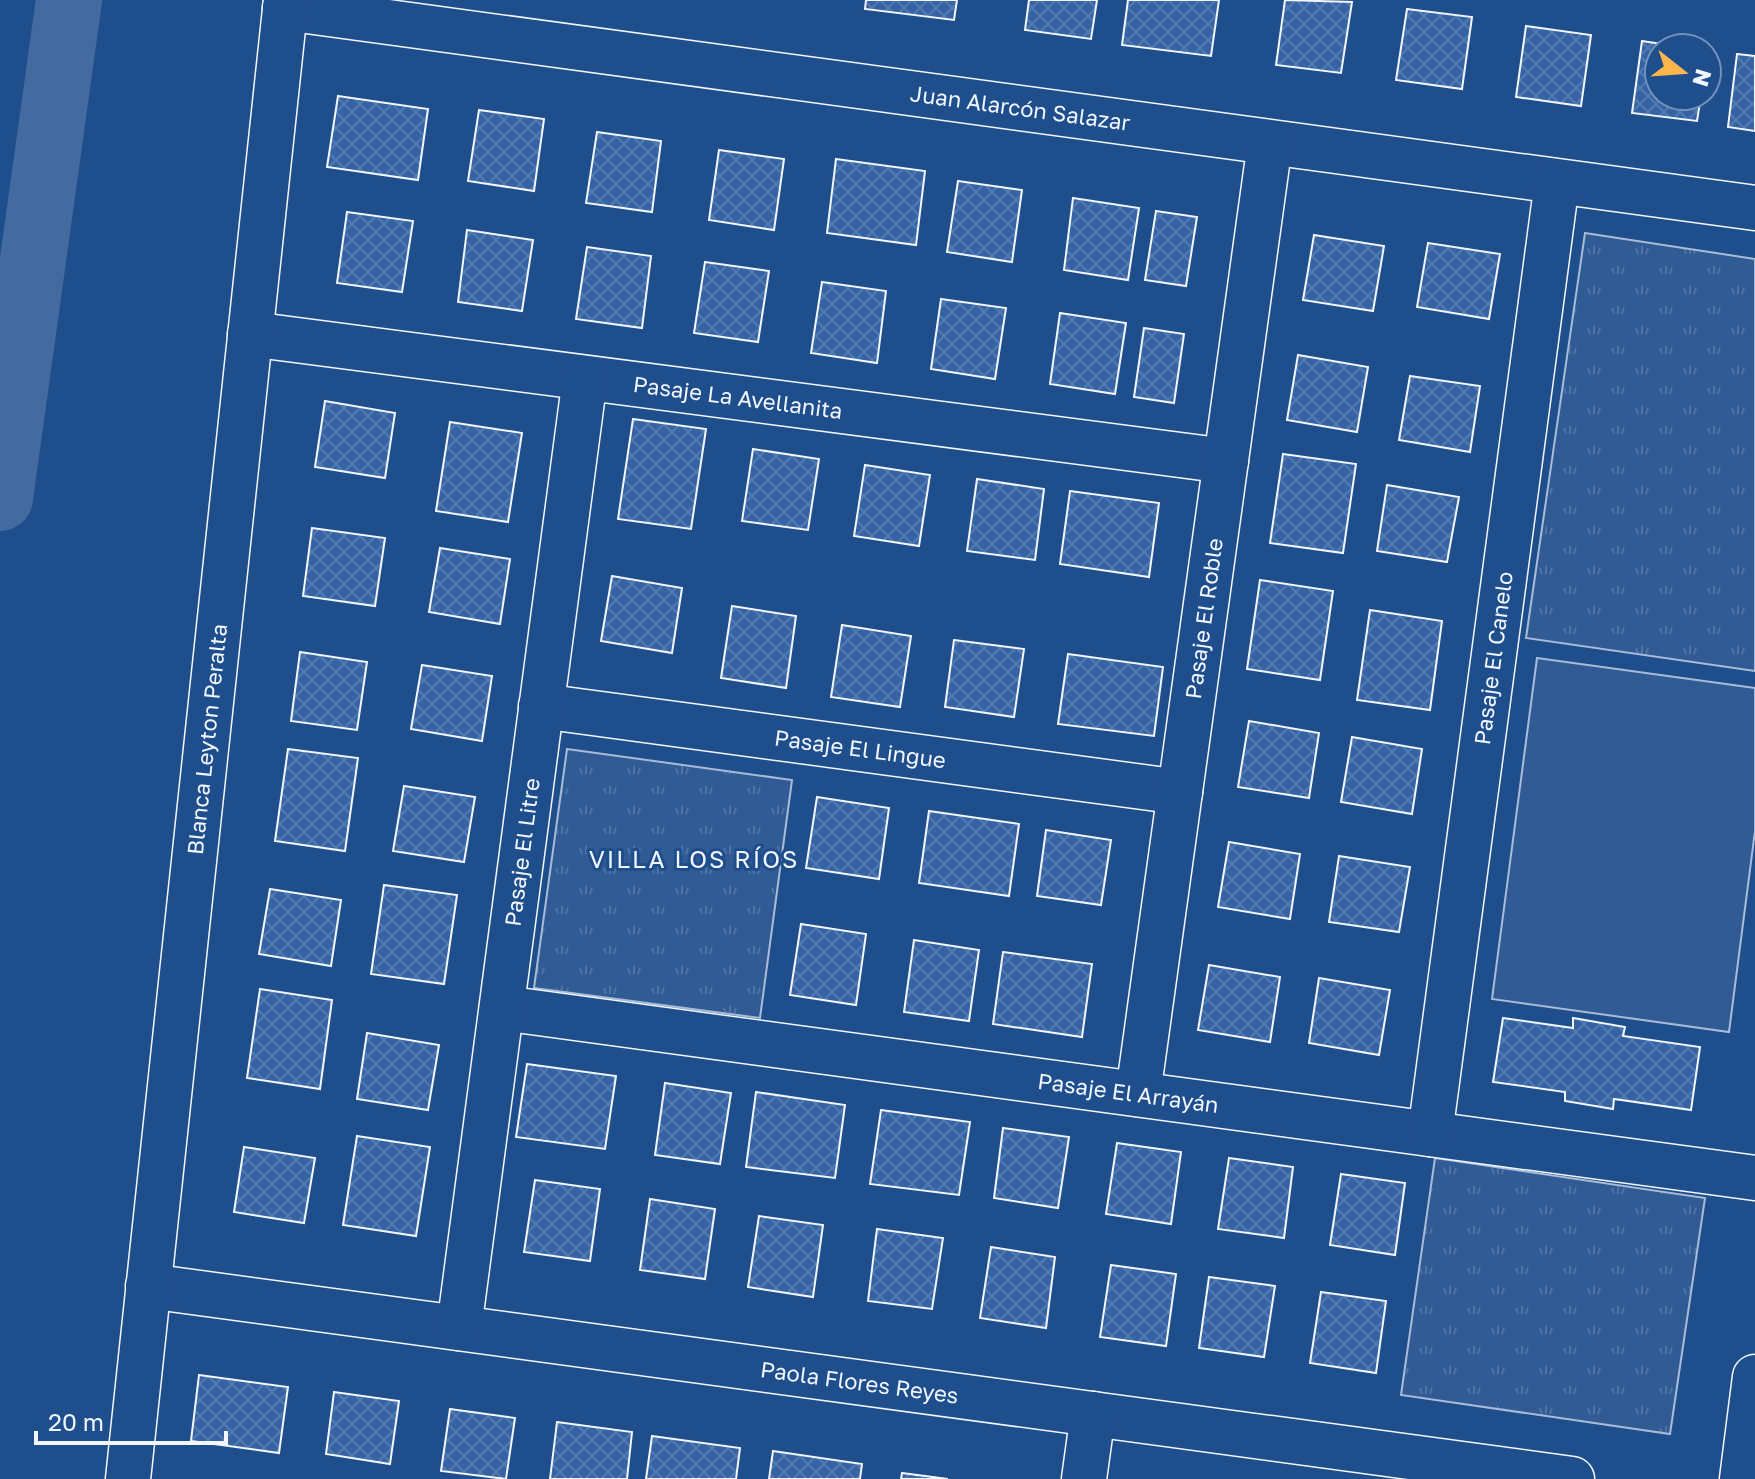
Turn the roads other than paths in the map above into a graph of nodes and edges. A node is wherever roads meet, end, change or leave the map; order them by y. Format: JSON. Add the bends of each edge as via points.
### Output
{"nodes":[{"id":1,"x":286,"y":4,"type":"edge"},
{"id":2,"x":1270,"y":143,"type":"junction"},
{"id":3,"x":1557,"y":182,"type":"junction"},
{"id":4,"x":1755,"y":208,"type":"edge"},
{"id":5,"x":250,"y":334,"type":"junction"},
{"id":6,"x":585,"y":378,"type":"junction"},
{"id":7,"x":1226,"y":461,"type":"junction"},
{"id":8,"x":541,"y":706,"type":"junction"},
{"id":9,"x":1180,"y":792,"type":"junction"},
{"id":10,"x":502,"y":1008,"type":"junction"},
{"id":11,"x":1138,"y":1094,"type":"junction"},
{"id":12,"x":1430,"y":1134,"type":"junction"},
{"id":13,"x":1755,"y":1178,"type":"edge"},
{"id":14,"x":148,"y":1286,"type":"junction"},
{"id":15,"x":459,"y":1328,"type":"junction"},
{"id":16,"x":1755,"y":1377,"type":"edge"},
{"id":17,"x":1093,"y":1414,"type":"junction"},
{"id":18,"x":1384,"y":1466,"type":"edge"},
{"id":19,"x":128,"y":1479,"type":"edge"},
{"id":20,"x":1084,"y":1479,"type":"edge"},
{"id":21,"x":1572,"y":1479,"type":"edge"},
{"id":22,"x":1742,"y":1479,"type":"edge"}],
"edges":[{"from":1,"to":2,"type":"street","name":"Juan Alarcón Salazar"},
{"from":1,"to":5,"type":"street","name":"Blanca Leyton Peralta"},
{"from":2,"to":3,"type":"street","name":"Juan Alarcón Salazar"},
{"from":2,"to":7,"type":"street","name":"Pasaje El Roble"},
{"from":3,"to":4,"type":"street","name":"Juan Alarcón Salazar"},
{"from":3,"to":12,"type":"street","name":"Pasaje El Canelo"},
{"from":5,"to":6,"type":"street","name":"Pasaje La Avellanita"},
{"from":5,"to":14,"type":"street","name":"Blanca Leyton Peralta"},
{"from":6,"to":7,"type":"street","name":"Pasaje La Avellanita"},
{"from":6,"to":8,"type":"street","name":"Pasaje El Litre"},
{"from":7,"to":9,"type":"street","name":"Pasaje El Roble"},
{"from":8,"to":9,"type":"street","name":"Pasaje El Lingue"},
{"from":8,"to":10,"type":"street","name":"Pasaje El Litre"},
{"from":9,"to":11,"type":"street","name":"Pasaje El Roble"},
{"from":10,"to":11,"type":"street","name":"Pasaje El Arrayán"},
{"from":10,"to":15,"type":"street","name":"Pasaje El Litre"},
{"from":11,"to":12,"type":"street","name":"Pasaje El Arrayán"},
{"from":12,"to":13,"type":"street","name":"Pasaje El Arrayán"},
{"from":14,"to":15,"type":"street","name":"Paola Flores Reyes"},
{"from":14,"to":19,"type":"street","name":"Blanca Leyton Peralta"},
{"from":15,"to":17,"type":"street","name":"Paola Flores Reyes"},
{"from":16,"to":22,"type":"street"},
{"from":17,"to":18,"type":"street","name":"Paola Flores Reyes"},
{"from":17,"to":20,"type":"street"},
{"from":18,"to":21,"type":"street","name":"Paola Flores Reyes"}]}
